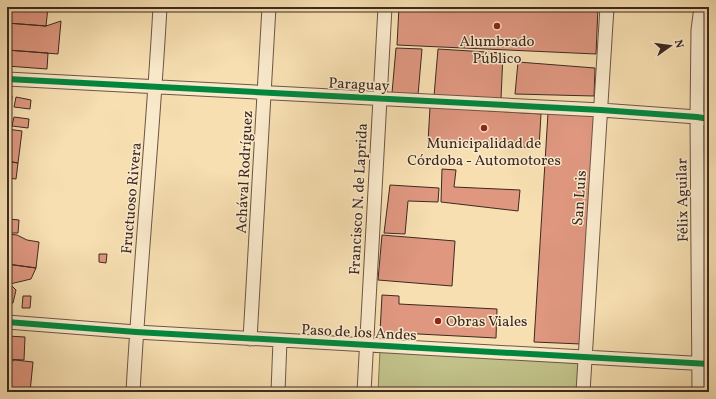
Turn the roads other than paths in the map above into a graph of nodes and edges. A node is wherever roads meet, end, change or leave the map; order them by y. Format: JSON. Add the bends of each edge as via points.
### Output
{"nodes":[{"id":1,"x":160,"y":7,"type":"edge"},
{"id":2,"x":269,"y":7,"type":"edge"},
{"id":3,"x":384,"y":7,"type":"edge"},
{"id":4,"x":607,"y":7,"type":"edge"},
{"id":5,"x":701,"y":7,"type":"edge"},
{"id":6,"x":7,"y":79,"type":"edge"},
{"id":7,"x":156,"y":88,"type":"junction"},
{"id":8,"x":265,"y":93,"type":"junction"},
{"id":9,"x":379,"y":98,"type":"junction"},
{"id":10,"x":601,"y":110,"type":"junction"},
{"id":11,"x":703,"y":118,"type":"edge"},
{"id":12,"x":704,"y":239,"type":"edge"},
{"id":13,"x":7,"y":322,"type":"edge"},
{"id":14,"x":136,"y":332,"type":"junction"},
{"id":15,"x":250,"y":339,"type":"junction"},
{"id":16,"x":280,"y":340,"type":"junction"},
{"id":17,"x":367,"y":345,"type":"junction"},
{"id":18,"x":585,"y":358,"type":"junction"},
{"id":19,"x":704,"y":364,"type":"edge"},
{"id":20,"x":133,"y":392,"type":"edge"},
{"id":21,"x":278,"y":392,"type":"edge"},
{"id":22,"x":364,"y":392,"type":"edge"},
{"id":23,"x":583,"y":392,"type":"edge"},
{"id":24,"x":699,"y":392,"type":"edge"}],
"edges":[{"from":1,"to":7,"type":"street","name":"Fructuoso Rivera"},
{"from":2,"to":8,"type":"street","name":"Achával Rodríguez"},
{"from":3,"to":9,"type":"street","name":"Francisco N. de Laprida"},
{"from":4,"to":10,"type":"street","name":"San Luis"},
{"from":5,"to":11,"type":"street","name":"Félix Aguilar","via":[[698,30]]},
{"from":6,"to":7,"type":"street","name":"Paraguay"},
{"from":7,"to":8,"type":"street","name":"Paraguay"},
{"from":7,"to":14,"type":"street","name":"Fructuoso Rivera"},
{"from":8,"to":9,"type":"street","name":"Paraguay"},
{"from":8,"to":15,"type":"street","name":"Achával Rodríguez"},
{"from":9,"to":10,"type":"street","name":"Paraguay"},
{"from":9,"to":17,"type":"street","name":"Francisco N. de Laprida"},
{"from":10,"to":11,"type":"street","name":"Paraguay"},
{"from":10,"to":18,"type":"street","name":"San Luis"},
{"from":11,"to":12,"type":"street","name":"Félix Aguilar"},
{"from":12,"to":19,"type":"street","name":"Félix Aguilar"},
{"from":13,"to":14,"type":"street","name":"Paso de los Andes"},
{"from":14,"to":15,"type":"street","name":"Paso de los Andes"},
{"from":14,"to":20,"type":"street","name":"Fructuoso Rivera"},
{"from":15,"to":16,"type":"street","name":"Paso de los Andes"},
{"from":16,"to":17,"type":"street","name":"Paso de los Andes"},
{"from":16,"to":21,"type":"street"},
{"from":17,"to":18,"type":"street","name":"Paso de los Andes"},
{"from":17,"to":22,"type":"street","name":"Francisco N. de Laprida"},
{"from":18,"to":19,"type":"street","name":"Paso de los Andes"},
{"from":18,"to":23,"type":"street","name":"San Luis"},
{"from":19,"to":24,"type":"street","name":"Félix Aguilar"}]}
